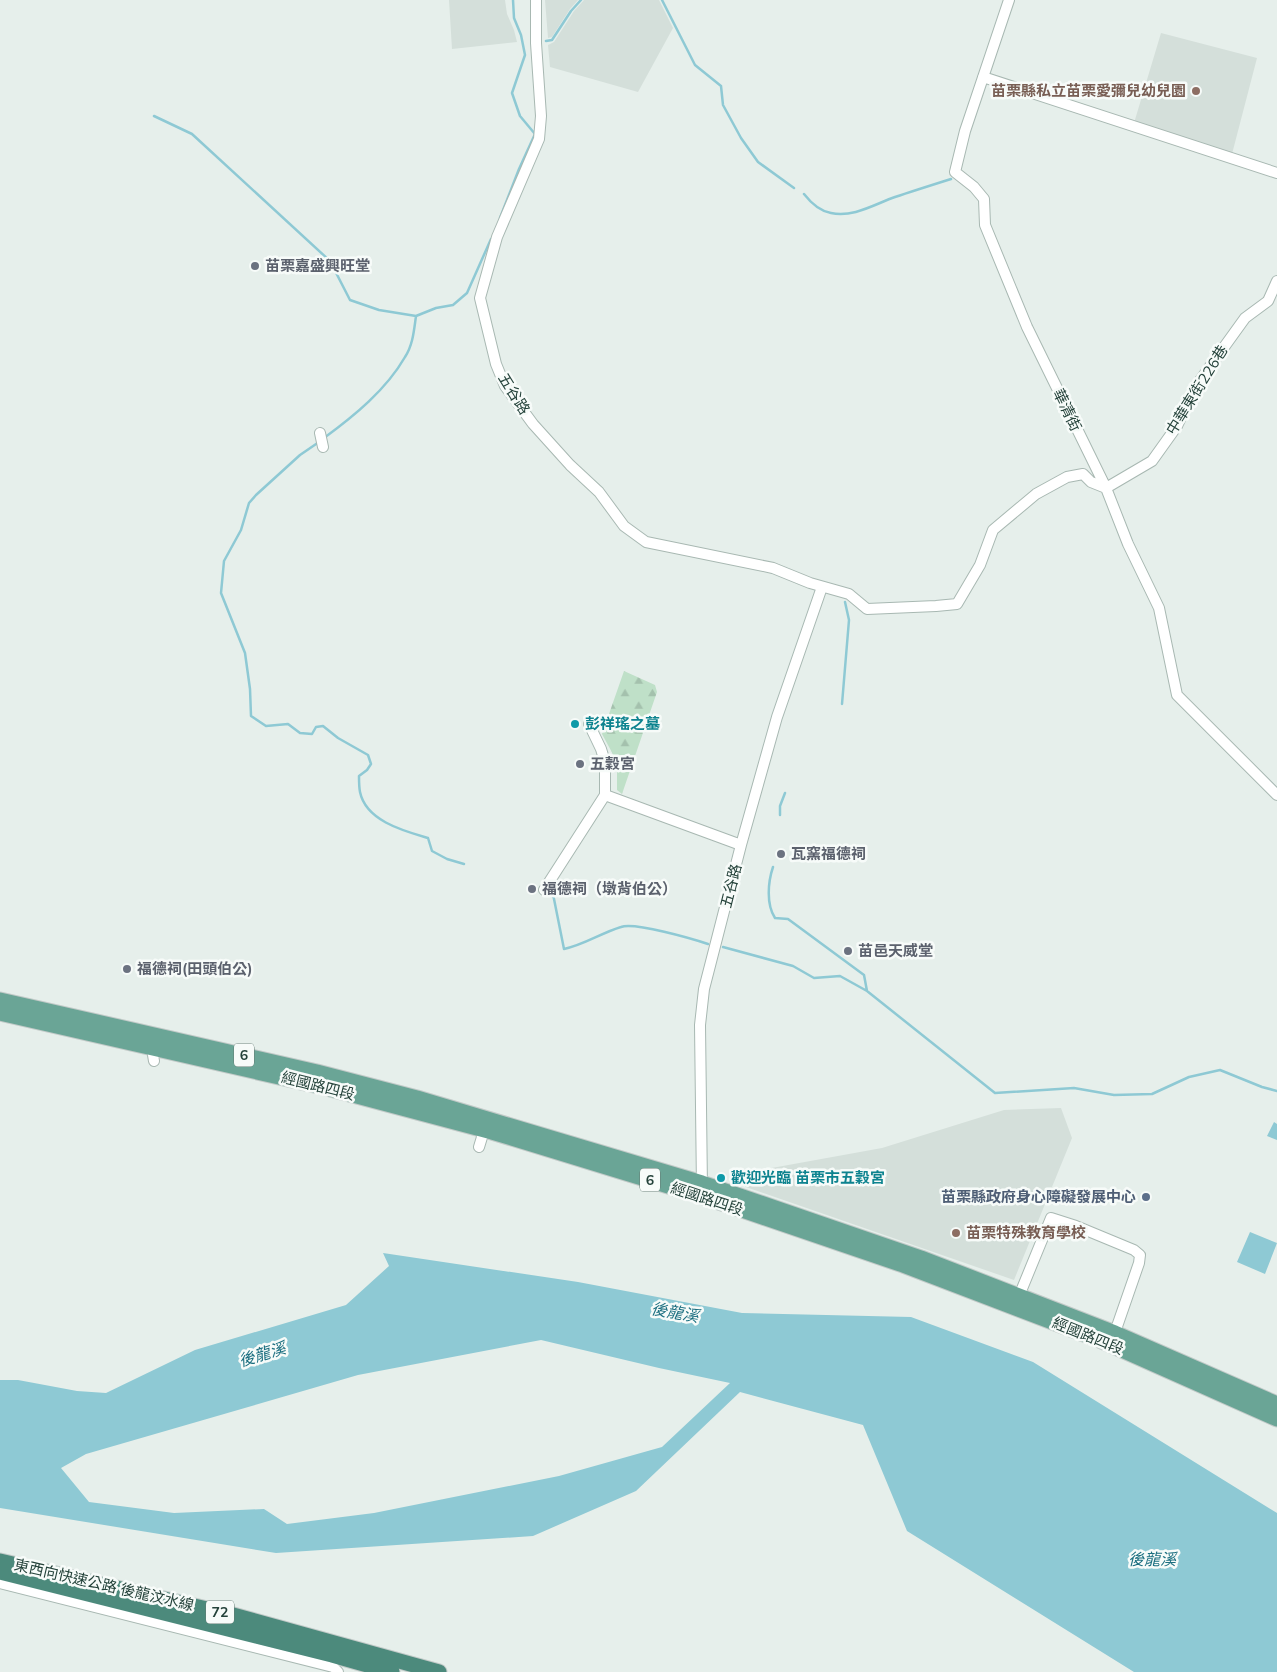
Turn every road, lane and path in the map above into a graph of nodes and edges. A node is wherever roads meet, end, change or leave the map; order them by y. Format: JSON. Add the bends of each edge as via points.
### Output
{"nodes":[{"id":1,"x":536,"y":0,"type":"edge"},
{"id":2,"x":1009,"y":0,"type":"edge"},
{"id":3,"x":983,"y":77,"type":"junction"},
{"id":4,"x":1277,"y":173,"type":"edge"},
{"id":5,"x":1277,"y":281,"type":"edge"},
{"id":6,"x":320,"y":433,"type":"dead end"},
{"id":7,"x":323,"y":447,"type":"dead end"},
{"id":8,"x":1106,"y":488,"type":"junction"},
{"id":9,"x":822,"y":587,"type":"junction"},
{"id":10,"x":589,"y":724,"type":"dead end"},
{"id":11,"x":1277,"y":794,"type":"edge"},
{"id":12,"x":605,"y":795,"type":"junction"},
{"id":13,"x":741,"y":845,"type":"junction"},
{"id":14,"x":544,"y":890,"type":"dead end"},
{"id":15,"x":0,"y":1000,"type":"edge"},
{"id":16,"x":0,"y":1014,"type":"edge"},
{"id":17,"x":156,"y":1048,"type":"junction"},
{"id":18,"x":486,"y":1124,"type":"junction"},
{"id":19,"x":479,"y":1147,"type":"dead end"},
{"id":20,"x":702,"y":1189,"type":"junction"},
{"id":21,"x":1019,"y":1296,"type":"junction"},
{"id":22,"x":1113,"y":1339,"type":"junction"},
{"id":23,"x":1277,"y":1404,"type":"edge"},
{"id":24,"x":1277,"y":1419,"type":"edge"},
{"id":25,"x":0,"y":1561,"type":"edge"},
{"id":26,"x":0,"y":1572,"type":"edge"},
{"id":27,"x":0,"y":1584,"type":"edge"},
{"id":28,"x":337,"y":1672,"type":"edge"},
{"id":29,"x":392,"y":1672,"type":"edge"},
{"id":30,"x":439,"y":1672,"type":"edge"}],
"edges":[{"from":1,"to":9,"type":"street","name":"五谷路","via":[[539,139],[497,237],[480,298],[496,364],[505,386],[532,424],[599,492],[624,526],[646,542],[773,568]]},
{"from":2,"to":3,"type":"street","name":"華清街"},
{"from":3,"to":4,"type":"street"},
{"from":3,"to":8,"type":"street","name":"華清街","via":[[955,172],[984,199],[985,225],[1027,327]]},
{"from":5,"to":8,"type":"street","name":"中華東街226巷","via":[[1268,301],[1244,318],[1221,350],[1196,386],[1177,426],[1152,461]]},
{"from":6,"to":7,"type":"street"},
{"from":8,"to":9,"type":"street","name":"五谷路","via":[[1091,482],[1083,474],[1067,477],[1024,503],[994,530],[980,565],[957,604],[867,608],[848,594]]},
{"from":8,"to":11,"type":"street","name":"華清街","via":[[1128,544],[1159,608],[1177,695]]},
{"from":9,"to":13,"type":"street","name":"五谷路","via":[[777,717]]},
{"from":10,"to":12,"type":"street","via":[[605,762]]},
{"from":12,"to":13,"type":"street"},
{"from":12,"to":14,"type":"street"},
{"from":13,"to":20,"type":"street","name":"五谷路","via":[[704,989],[700,1026]]},
{"from":15,"to":17,"type":"main road","name":"經國路四段","number":"6"},
{"from":16,"to":17,"type":"main road","name":"經國路四段","number":"6"},
{"from":17,"to":18,"type":"main road","name":"經國路四段","number":"6","via":[[317,1072],[417,1098]]},
{"from":18,"to":19,"type":"street"},
{"from":18,"to":20,"type":"main road","name":"經國路四段","number":"6"},
{"from":20,"to":21,"type":"main road","name":"經國路四段","number":"6","via":[[908,1253]]},
{"from":20,"to":22,"type":"main road","name":"經國路四段","number":"6"},
{"from":21,"to":22,"type":"main road","name":"經國路四段","number":"6"},
{"from":21,"to":22,"type":"street","via":[[1051,1218],[1134,1250],[1140,1255],[1139,1263]]},
{"from":22,"to":23,"type":"main road","name":"經國路四段","number":"6"},
{"from":22,"to":24,"type":"main road","name":"經國路四段","number":"6"},
{"from":25,"to":30,"type":"highway","name":"東西向快速公路 後龍汶水線","number":"72","via":[[233,1615]]},
{"from":26,"to":29,"type":"highway","name":"東西向快速公路 後龍汶水線","number":"72"},
{"from":27,"to":28,"type":"street","via":[[333,1667]]}]}
